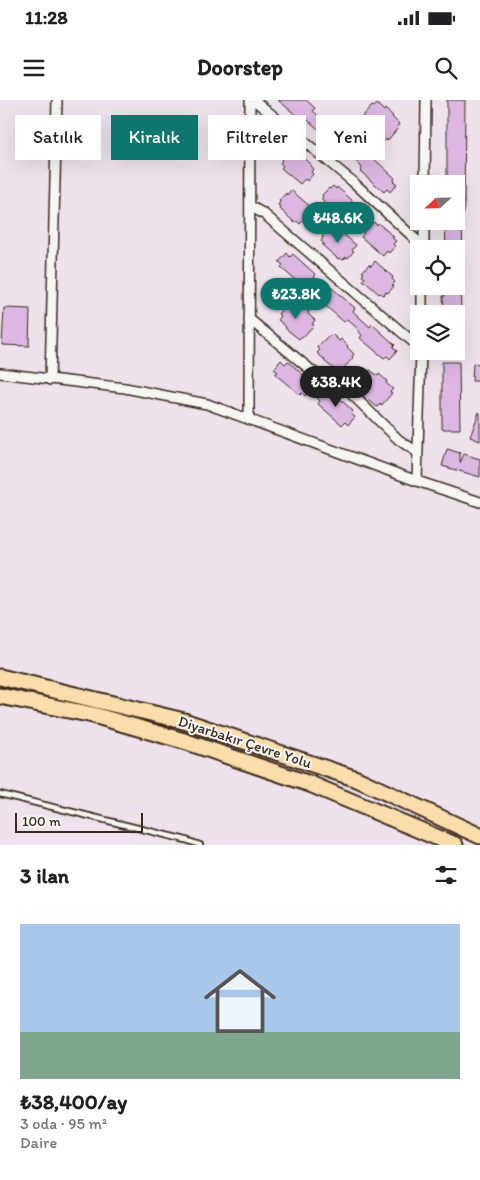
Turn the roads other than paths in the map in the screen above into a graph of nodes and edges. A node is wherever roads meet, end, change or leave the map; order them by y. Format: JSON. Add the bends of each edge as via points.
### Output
{"nodes":[{"id":1,"x":57,"y":100,"type":"edge"},
{"id":2,"x":250,"y":100,"type":"edge"},
{"id":3,"x":254,"y":100,"type":"edge"},
{"id":4,"x":426,"y":100,"type":"edge"},
{"id":5,"x":425,"y":175,"type":"edge"},
{"id":6,"x":250,"y":206,"type":"junction"},
{"id":7,"x":415,"y":240,"type":"edge"},
{"id":8,"x":249,"y":319,"type":"junction"},
{"id":9,"x":410,"y":339,"type":"edge"},
{"id":10,"x":420,"y":360,"type":"edge"},
{"id":11,"x":0,"y":373,"type":"edge"},
{"id":12,"x":50,"y":380,"type":"junction"},
{"id":13,"x":249,"y":419,"type":"junction"},
{"id":14,"x":418,"y":452,"type":"junction"},
{"id":15,"x":417,"y":481,"type":"junction"},
{"id":16,"x":480,"y":502,"type":"edge"},
{"id":17,"x":0,"y":677,"type":"edge"},
{"id":18,"x":0,"y":696,"type":"edge"},
{"id":19,"x":0,"y":794,"type":"edge"},
{"id":20,"x":480,"y":836,"type":"edge"},
{"id":21,"x":200,"y":845,"type":"edge"},
{"id":22,"x":454,"y":845,"type":"edge"}],
"edges":[{"from":1,"to":12,"type":"street"},
{"from":2,"to":6,"type":"street"},
{"from":3,"to":7,"type":"street","via":[[352,181]]},
{"from":4,"to":5,"type":"street"},
{"from":6,"to":8,"type":"street"},
{"from":6,"to":9,"type":"street","via":[[264,214]]},
{"from":8,"to":13,"type":"street"},
{"from":8,"to":14,"type":"street","via":[[316,375],[341,384],[399,440]]},
{"from":10,"to":14,"type":"street"},
{"from":11,"to":12,"type":"street"},
{"from":12,"to":13,"type":"street","via":[[125,388],[206,404]]},
{"from":13,"to":15,"type":"street"},
{"from":14,"to":15,"type":"street"},
{"from":15,"to":16,"type":"street"},
{"from":17,"to":20,"type":"highway","name":"Diyarbakır Çevre Yolu","via":[[194,724],[357,779]]},
{"from":18,"to":22,"type":"highway","name":"Diyarbakır Çevre Yolu","via":[[93,714],[184,741],[310,784]]},
{"from":19,"to":21,"type":"lane"}]}
